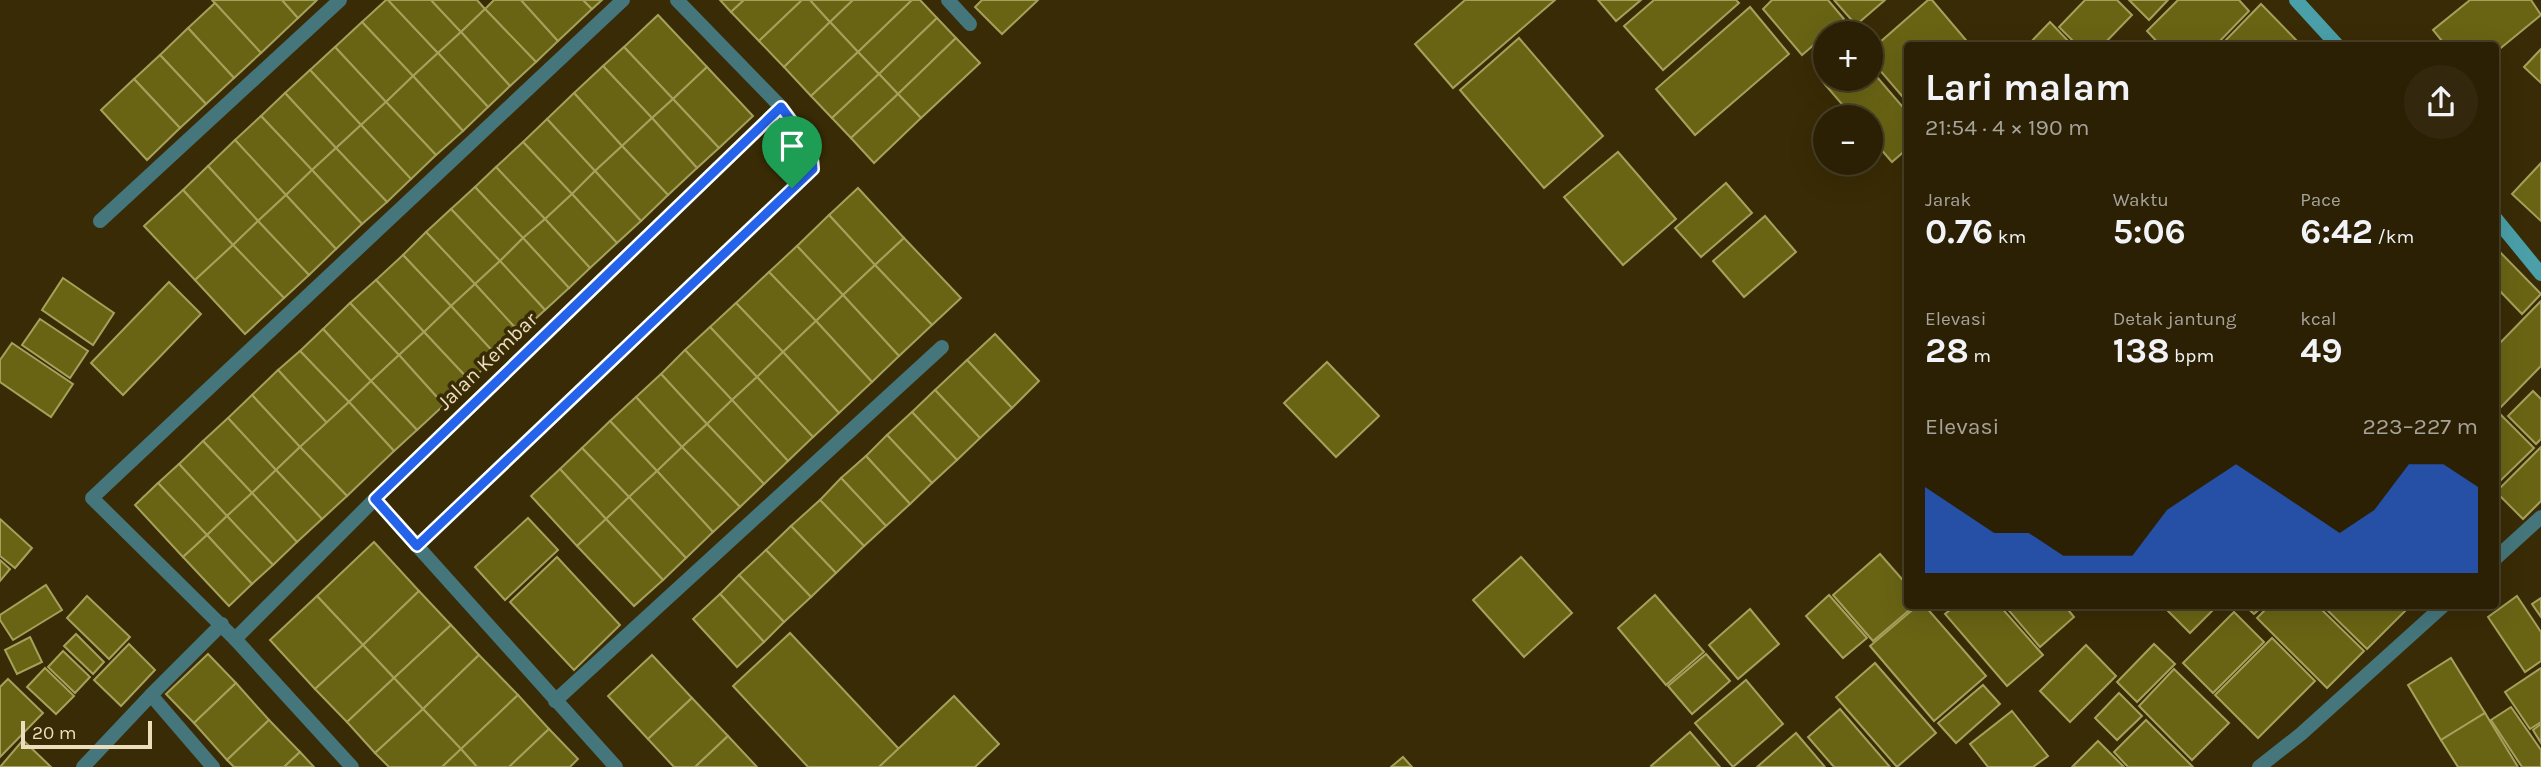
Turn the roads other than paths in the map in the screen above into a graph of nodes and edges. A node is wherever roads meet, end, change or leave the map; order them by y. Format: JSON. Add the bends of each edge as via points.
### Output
{"nodes":[{"id":1,"x":340,"y":0,"type":"edge"},
{"id":2,"x":622,"y":0,"type":"edge"},
{"id":3,"x":677,"y":0,"type":"edge"},
{"id":4,"x":948,"y":0,"type":"edge"},
{"id":5,"x":2296,"y":0,"type":"edge"},
{"id":6,"x":970,"y":24,"type":"dead end"},
{"id":7,"x":2334,"y":42,"type":"edge"},
{"id":8,"x":781,"y":107,"type":"junction"},
{"id":9,"x":100,"y":221,"type":"dead end"},
{"id":10,"x":2499,"y":223,"type":"edge"},
{"id":11,"x":2541,"y":274,"type":"edge"},
{"id":12,"x":942,"y":347,"type":"dead end"},
{"id":13,"x":375,"y":499,"type":"junction"},
{"id":14,"x":2541,"y":517,"type":"edge"},
{"id":15,"x":417,"y":546,"type":"junction"},
{"id":16,"x":2499,"y":555,"type":"edge"},
{"id":17,"x":2440,"y":609,"type":"edge"},
{"id":18,"x":222,"y":624,"type":"junction"},
{"id":19,"x":235,"y":639,"type":"junction"},
{"id":20,"x":151,"y":695,"type":"junction"},
{"id":21,"x":555,"y":701,"type":"junction"},
{"id":22,"x":83,"y":767,"type":"edge"},
{"id":23,"x":213,"y":767,"type":"edge"},
{"id":24,"x":352,"y":767,"type":"edge"},
{"id":25,"x":616,"y":767,"type":"edge"},
{"id":26,"x":2259,"y":767,"type":"edge"}],
"edges":[{"from":1,"to":9,"type":"street"},
{"from":2,"to":18,"type":"street","via":[[92,498]]},
{"from":3,"to":8,"type":"street"},
{"from":4,"to":6,"type":"street"},
{"from":5,"to":7,"type":"street"},
{"from":8,"to":13,"type":"street","name":"Jalan Kembar"},
{"from":8,"to":15,"type":"street","via":[[811,148],[813,169]]},
{"from":10,"to":11,"type":"street"},
{"from":12,"to":21,"type":"street"},
{"from":13,"to":15,"type":"street"},
{"from":13,"to":19,"type":"street","name":"Jalan Kembar"},
{"from":14,"to":16,"type":"street"},
{"from":15,"to":21,"type":"street"},
{"from":17,"to":26,"type":"street"},
{"from":18,"to":19,"type":"street"},
{"from":18,"to":20,"type":"street"},
{"from":19,"to":24,"type":"street"},
{"from":20,"to":22,"type":"street"},
{"from":20,"to":23,"type":"street"},
{"from":21,"to":25,"type":"street"}]}
